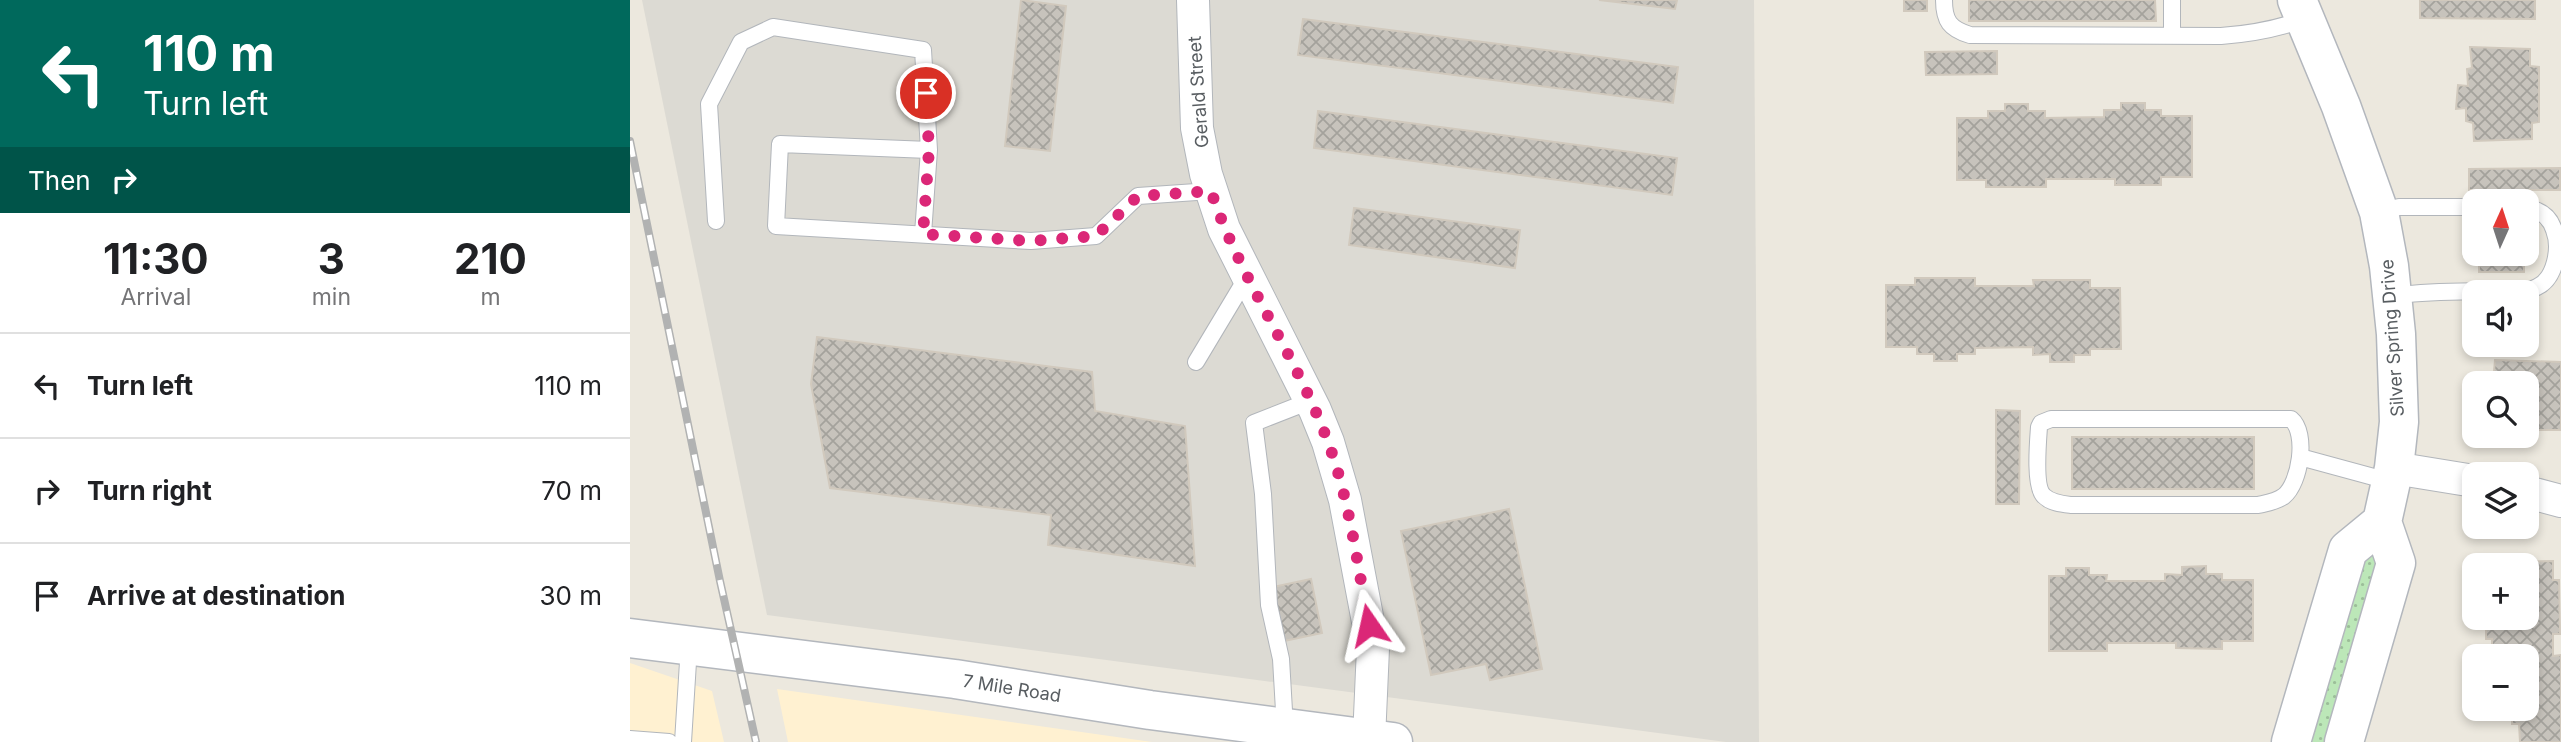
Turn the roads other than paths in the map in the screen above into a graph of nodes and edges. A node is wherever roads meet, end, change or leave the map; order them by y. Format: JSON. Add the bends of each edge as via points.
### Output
{"nodes":[{"id":1,"x":1193,"y":0,"type":"edge"},
{"id":2,"x":1944,"y":0,"type":"edge"},
{"id":3,"x":2172,"y":0,"type":"edge"},
{"id":4,"x":2301,"y":9,"type":"edge"},
{"id":5,"x":2172,"y":35,"type":"junction"},
{"id":6,"x":929,"y":150,"type":"junction"},
{"id":7,"x":1211,"y":191,"type":"junction"},
{"id":8,"x":2462,"y":207,"type":"edge"},
{"id":9,"x":2379,"y":212,"type":"junction"},
{"id":10,"x":2539,"y":212,"type":"edge"},
{"id":11,"x":716,"y":221,"type":"dead end"},
{"id":12,"x":923,"y":234,"type":"junction"},
{"id":13,"x":1247,"y":277,"type":"junction"},
{"id":14,"x":2393,"y":296,"type":"junction"},
{"id":15,"x":1196,"y":362,"type":"dead end"},
{"id":16,"x":1310,"y":401,"type":"junction"},
{"id":17,"x":2300,"y":457,"type":"junction"},
{"id":18,"x":2393,"y":475,"type":"junction"},
{"id":19,"x":2462,"y":480,"type":"edge"},
{"id":20,"x":2539,"y":495,"type":"edge"},
{"id":21,"x":2561,"y":501,"type":"edge"},
{"id":22,"x":2382,"y":522,"type":"junction"},
{"id":23,"x":630,"y":638,"type":"edge"},
{"id":24,"x":690,"y":646,"type":"junction"},
{"id":25,"x":1285,"y":728,"type":"junction"},
{"id":26,"x":630,"y":739,"type":"edge"},
{"id":27,"x":1381,"y":741,"type":"edge"},
{"id":28,"x":669,"y":742,"type":"edge"},
{"id":29,"x":683,"y":742,"type":"edge"},
{"id":30,"x":2291,"y":742,"type":"edge"},
{"id":31,"x":2344,"y":742,"type":"edge"}],
"edges":[{"from":1,"to":7,"type":"street","name":"Gerald Street","via":[[1197,128]]},
{"from":2,"to":5,"type":"lane","via":[[1949,25],[1970,35]]},
{"from":3,"to":5,"type":"lane"},
{"from":4,"to":5,"type":"lane","via":[[2282,27],[2250,34]]},
{"from":4,"to":9,"type":"street","name":"Silver Spring Drive"},
{"from":6,"to":11,"type":"lane","via":[[923,50],[773,27],[741,42],[709,104]]},
{"from":6,"to":12,"type":"lane"},
{"from":6,"to":12,"type":"lane","via":[[780,144],[775,226]]},
{"from":7,"to":12,"type":"lane","via":[[1138,196],[1096,236],[1031,241]]},
{"from":7,"to":13,"type":"street","name":"Gerald Street"},
{"from":8,"to":9,"type":"lane","via":[[2399,207]]},
{"from":9,"to":14,"type":"street","name":"Silver Spring Drive"},
{"from":10,"to":14,"type":"lane","via":[[2550,219],[2556,233],[2554,263],[2544,283],[2526,291]]},
{"from":13,"to":15,"type":"lane"},
{"from":13,"to":16,"type":"street","name":"Gerald Street"},
{"from":14,"to":18,"type":"street","name":"Silver Spring Drive","via":[[2399,422]]},
{"from":16,"to":25,"type":"lane","via":[[1254,423]]},
{"from":16,"to":27,"type":"street","name":"Gerald Street","via":[[1339,474],[1373,648]]},
{"from":17,"to":17,"type":"lane","via":[[2300,431],[2291,419],[2051,419],[2039,427],[2041,492],[2071,505],[2258,505],[2283,497],[2291,488]]},
{"from":17,"to":18,"type":"lane"},
{"from":18,"to":19,"type":"street"},
{"from":18,"to":22,"type":"street","name":"Silver Spring Drive"},
{"from":20,"to":21,"type":"street"},
{"from":22,"to":30,"type":"street","via":[[2348,550]]},
{"from":22,"to":31,"type":"street","via":[[2396,563]]},
{"from":23,"to":24,"type":"street","name":"7 Mile Road"},
{"from":24,"to":25,"type":"street","name":"7 Mile Road"},
{"from":24,"to":29,"type":"lane"},
{"from":25,"to":27,"type":"street","name":"7 Mile Road"},
{"from":26,"to":28,"type":"lane"}]}
